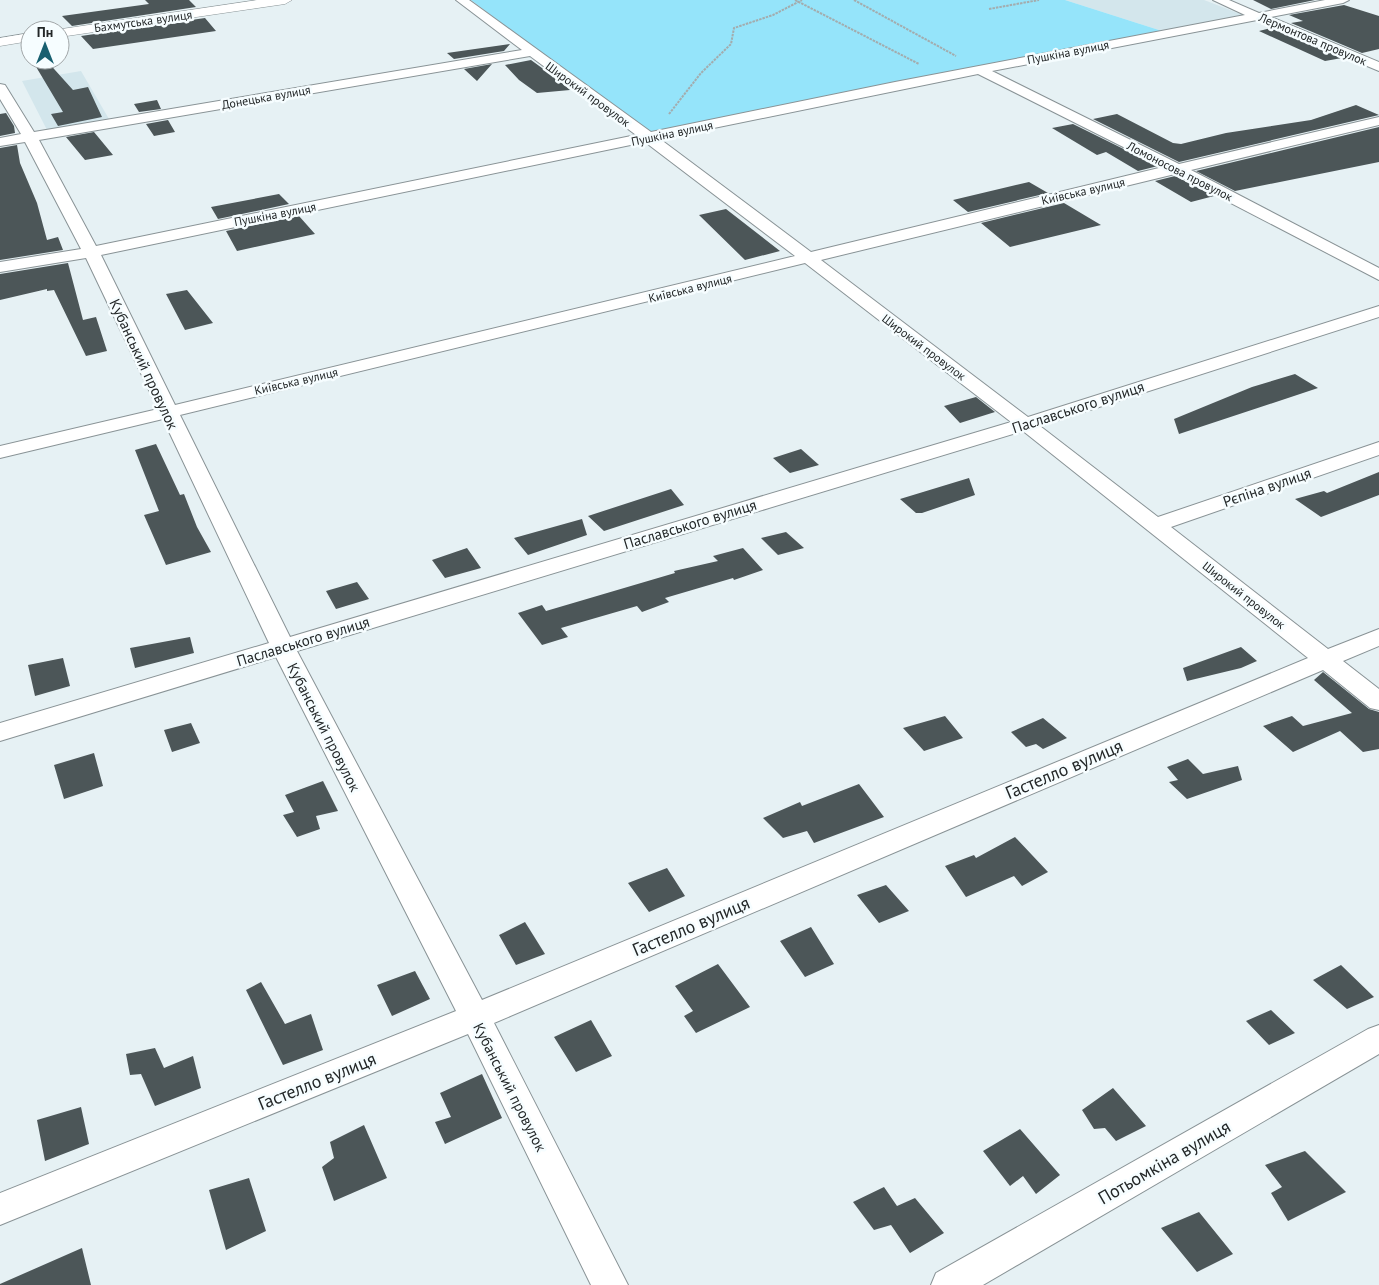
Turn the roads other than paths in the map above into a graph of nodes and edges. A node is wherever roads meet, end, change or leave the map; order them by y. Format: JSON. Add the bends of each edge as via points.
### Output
{"nodes":[{"id":1,"x":285,"y":0,"type":"edge"},
{"id":2,"x":462,"y":0,"type":"edge"},
{"id":3,"x":1218,"y":0,"type":"edge"},
{"id":4,"x":1343,"y":0,"type":"edge"},
{"id":5,"x":1257,"y":16,"type":"junction"},
{"id":6,"x":70,"y":32,"type":"edge"},
{"id":7,"x":20,"y":39,"type":"edge"},
{"id":8,"x":0,"y":42,"type":"edge"},
{"id":9,"x":531,"y":52,"type":"junction"},
{"id":10,"x":1379,"y":67,"type":"edge"},
{"id":11,"x":980,"y":70,"type":"junction"},
{"id":12,"x":0,"y":88,"type":"edge"},
{"id":13,"x":1379,"y":121,"type":"edge"},
{"id":14,"x":30,"y":137,"type":"junction"},
{"id":15,"x":650,"y":138,"type":"junction"},
{"id":16,"x":0,"y":142,"type":"edge"},
{"id":17,"x":1178,"y":169,"type":"junction"},
{"id":18,"x":91,"y":252,"type":"junction"},
{"id":19,"x":808,"y":259,"type":"junction"},
{"id":20,"x":0,"y":266,"type":"edge"},
{"id":21,"x":1379,"y":275,"type":"edge"},
{"id":22,"x":1379,"y":311,"type":"edge"},
{"id":23,"x":166,"y":411,"type":"junction"},
{"id":24,"x":1025,"y":424,"type":"junction"},
{"id":25,"x":1379,"y":448,"type":"edge"},
{"id":26,"x":0,"y":452,"type":"edge"},
{"id":27,"x":1156,"y":526,"type":"junction"},
{"id":28,"x":1379,"y":637,"type":"edge"},
{"id":29,"x":283,"y":647,"type":"junction"},
{"id":30,"x":1325,"y":660,"type":"junction"},
{"id":31,"x":1379,"y":702,"type":"edge"},
{"id":32,"x":0,"y":732,"type":"edge"},
{"id":33,"x":474,"y":1017,"type":"junction"},
{"id":34,"x":1379,"y":1038,"type":"edge"},
{"id":35,"x":0,"y":1209,"type":"edge"},
{"id":36,"x":610,"y":1285,"type":"edge"},
{"id":37,"x":950,"y":1285,"type":"edge"}],
"edges":[{"from":1,"to":6,"type":"street","name":"Бахмутська вулиця"},
{"from":2,"to":9,"type":"street","name":"Широкий провулок"},
{"from":3,"to":5,"type":"street","name":"Лермонтова провулок"},
{"from":4,"to":5,"type":"street","name":"Пушкіна вулиця"},
{"from":5,"to":10,"type":"street","name":"Лермонтова провулок"},
{"from":5,"to":11,"type":"street","name":"Пушкіна вулиця"},
{"from":7,"to":8,"type":"street"},
{"from":9,"to":14,"type":"street","name":"Донецька вулиця"},
{"from":9,"to":15,"type":"street","name":"Широкий провулок"},
{"from":11,"to":15,"type":"street","name":"Пушкіна вулиця"},
{"from":11,"to":17,"type":"street","name":"Ломоносова провулок"},
{"from":12,"to":14,"type":"street","name":"Кубанський провулок"},
{"from":13,"to":17,"type":"street","name":"Київська вулиця"},
{"from":14,"to":16,"type":"street","name":"Донецька вулиця"},
{"from":14,"to":18,"type":"street","name":"Кубанський провулок"},
{"from":15,"to":18,"type":"street","name":"Пушкіна вулиця"},
{"from":15,"to":19,"type":"street","name":"Широкий провулок"},
{"from":17,"to":19,"type":"street","name":"Київська вулиця"},
{"from":17,"to":21,"type":"street","name":"Ломоносова провулок"},
{"from":18,"to":20,"type":"street","name":"Пушкіна вулиця"},
{"from":18,"to":23,"type":"street","name":"Кубанський провулок"},
{"from":19,"to":23,"type":"street","name":"Київська вулиця"},
{"from":19,"to":24,"type":"street","name":"Широкий провулок"},
{"from":22,"to":24,"type":"street","name":"Паславського вулиця"},
{"from":23,"to":26,"type":"street","name":"Київська вулиця"},
{"from":23,"to":29,"type":"street","name":"Кубанський провулок"},
{"from":24,"to":27,"type":"street","name":"Широкий провулок"},
{"from":24,"to":29,"type":"street","name":"Паславського вулиця"},
{"from":25,"to":27,"type":"street","name":"Рєпіна вулиця"},
{"from":27,"to":30,"type":"street","name":"Широкий провулок"},
{"from":28,"to":30,"type":"street","name":"Гастелло вулиця"},
{"from":29,"to":32,"type":"street","name":"Паславського вулиця"},
{"from":29,"to":33,"type":"street","name":"Кубанський провулок"},
{"from":30,"to":31,"type":"street","name":"Широкий провулок"},
{"from":30,"to":33,"type":"street","name":"Гастелло вулиця"},
{"from":33,"to":35,"type":"street","name":"Гастелло вулиця"},
{"from":33,"to":36,"type":"street","name":"Кубанський провулок"},
{"from":34,"to":37,"type":"street","name":"Потьомкіна вулиця"}]}
